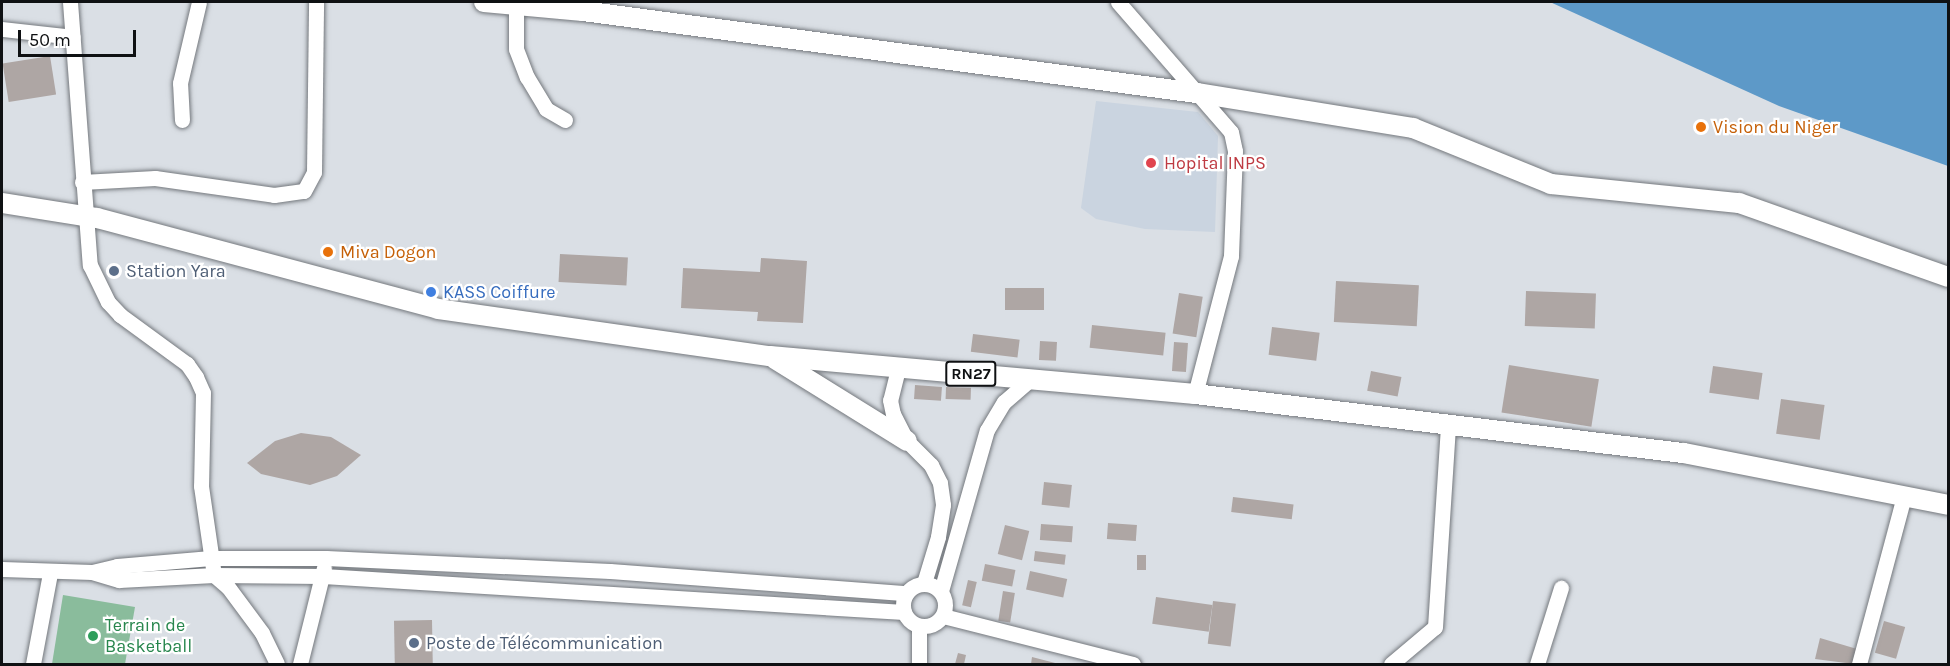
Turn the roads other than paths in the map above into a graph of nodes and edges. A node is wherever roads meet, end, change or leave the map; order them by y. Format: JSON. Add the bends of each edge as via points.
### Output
{"nodes":[{"id":1,"x":70,"y":2,"type":"edge"},
{"id":2,"x":199,"y":2,"type":"edge"},
{"id":3,"x":316,"y":2,"type":"edge"},
{"id":4,"x":484,"y":2,"type":"edge"},
{"id":5,"x":1118,"y":2,"type":"edge"},
{"id":6,"x":516,"y":5,"type":"junction"},
{"id":7,"x":584,"y":6,"type":"edge"},
{"id":8,"x":2,"y":29,"type":"edge"},
{"id":9,"x":73,"y":38,"type":"junction"},
{"id":10,"x":1197,"y":93,"type":"junction"},
{"id":11,"x":182,"y":120,"type":"dead end"},
{"id":12,"x":565,"y":120,"type":"dead end"},
{"id":13,"x":82,"y":182,"type":"junction"},
{"id":14,"x":2,"y":203,"type":"edge"},
{"id":15,"x":84,"y":215,"type":"junction"},
{"id":16,"x":1948,"y":277,"type":"edge"},
{"id":17,"x":770,"y":356,"type":"junction"},
{"id":18,"x":898,"y":369,"type":"junction"},
{"id":19,"x":1032,"y":378,"type":"junction"},
{"id":20,"x":1195,"y":394,"type":"junction"},
{"id":21,"x":1448,"y":424,"type":"junction"},
{"id":22,"x":907,"y":441,"type":"junction"},
{"id":23,"x":1904,"y":496,"type":"junction"},
{"id":24,"x":1948,"y":505,"type":"edge"},
{"id":25,"x":211,"y":558,"type":"junction"},
{"id":26,"x":327,"y":558,"type":"junction"},
{"id":27,"x":414,"y":562,"type":"junction"},
{"id":28,"x":2,"y":569,"type":"edge"},
{"id":29,"x":610,"y":571,"type":"junction"},
{"id":30,"x":51,"y":573,"type":"junction"},
{"id":31,"x":92,"y":573,"type":"junction"},
{"id":32,"x":214,"y":575,"type":"junction"},
{"id":33,"x":323,"y":576,"type":"junction"},
{"id":34,"x":413,"y":582,"type":"junction"},
{"id":35,"x":759,"y":582,"type":"junction"},
{"id":36,"x":924,"y":583,"type":"junction"},
{"id":37,"x":1561,"y":588,"type":"dead end"},
{"id":38,"x":941,"y":591,"type":"junction"},
{"id":39,"x":906,"y":593,"type":"junction"},
{"id":40,"x":610,"y":594,"type":"junction"},
{"id":41,"x":759,"y":603,"type":"junction"},
{"id":42,"x":904,"y":612,"type":"junction"},
{"id":43,"x":943,"y":616,"type":"junction"},
{"id":44,"x":920,"y":626,"type":"junction"},
{"id":45,"x":33,"y":664,"type":"edge"},
{"id":46,"x":277,"y":664,"type":"edge"},
{"id":47,"x":300,"y":664,"type":"edge"},
{"id":48,"x":919,"y":664,"type":"edge"},
{"id":49,"x":1133,"y":664,"type":"edge"},
{"id":50,"x":1391,"y":664,"type":"edge"},
{"id":51,"x":1537,"y":664,"type":"edge"},
{"id":52,"x":1859,"y":664,"type":"edge"}],
"edges":[{"from":1,"to":9,"type":"street"},
{"from":2,"to":11,"type":"street","via":[[180,83]]},
{"from":3,"to":13,"type":"street","via":[[314,172],[304,191],[274,195],[155,178]]},
{"from":4,"to":6,"type":"main road"},
{"from":5,"to":10,"type":"street"},
{"from":6,"to":7,"type":"main road"},
{"from":6,"to":12,"type":"street","via":[[516,49],[527,77],[546,109]]},
{"from":7,"to":10,"type":"main road"},
{"from":8,"to":9,"type":"street"},
{"from":9,"to":13,"type":"street"},
{"from":10,"to":16,"type":"main road","via":[[1413,128],[1551,184],[1739,203]]},
{"from":10,"to":20,"type":"street","via":[[1231,132],[1236,206],[1231,256]]},
{"from":13,"to":15,"type":"street"},
{"from":14,"to":15,"type":"main road","number":"RN27"},
{"from":15,"to":17,"type":"main road","number":"RN27","via":[[438,309]]},
{"from":15,"to":25,"type":"street","via":[[90,265],[108,302],[138,330],[187,364],[203,393],[201,486]]},
{"from":17,"to":18,"type":"main road","number":"RN27"},
{"from":17,"to":22,"type":"main road"},
{"from":18,"to":19,"type":"main road","number":"RN27"},
{"from":18,"to":22,"type":"street","via":[[890,400]]},
{"from":19,"to":20,"type":"main road","number":"RN27"},
{"from":19,"to":38,"type":"street","via":[[1004,402],[987,430]]},
{"from":20,"to":21,"type":"main road","number":"RN27"},
{"from":21,"to":23,"type":"main road","number":"RN27","via":[[1684,453]]},
{"from":21,"to":50,"type":"street","via":[[1435,627]]},
{"from":22,"to":36,"type":"street","via":[[931,465],[940,483],[943,505]]},
{"from":23,"to":24,"type":"main road","number":"RN27"},
{"from":23,"to":52,"type":"street"},
{"from":25,"to":26,"type":"street"},
{"from":25,"to":31,"type":"street","via":[[117,566]]},
{"from":25,"to":32,"type":"street"},
{"from":26,"to":27,"type":"street"},
{"from":26,"to":33,"type":"street"},
{"from":27,"to":29,"type":"street"},
{"from":27,"to":34,"type":"street"},
{"from":28,"to":30,"type":"street"},
{"from":29,"to":35,"type":"street"},
{"from":29,"to":40,"type":"street"},
{"from":30,"to":31,"type":"street"},
{"from":30,"to":45,"type":"street"},
{"from":31,"to":32,"type":"street","via":[[119,580]]},
{"from":32,"to":33,"type":"street"},
{"from":32,"to":46,"type":"street","via":[[228,587],[262,633]]},
{"from":33,"to":34,"type":"street"},
{"from":33,"to":47,"type":"street"},
{"from":34,"to":40,"type":"street"},
{"from":35,"to":39,"type":"street"},
{"from":35,"to":41,"type":"street"},
{"from":36,"to":38,"type":"street"},
{"from":36,"to":39,"type":"street"},
{"from":37,"to":51,"type":"street"},
{"from":38,"to":43,"type":"street","via":[[945,599]]},
{"from":39,"to":42,"type":"street"},
{"from":40,"to":41,"type":"street"},
{"from":41,"to":42,"type":"street"},
{"from":42,"to":44,"type":"street"},
{"from":43,"to":44,"type":"street","via":[[928,626]]},
{"from":43,"to":49,"type":"street"},
{"from":44,"to":48,"type":"street"}]}
